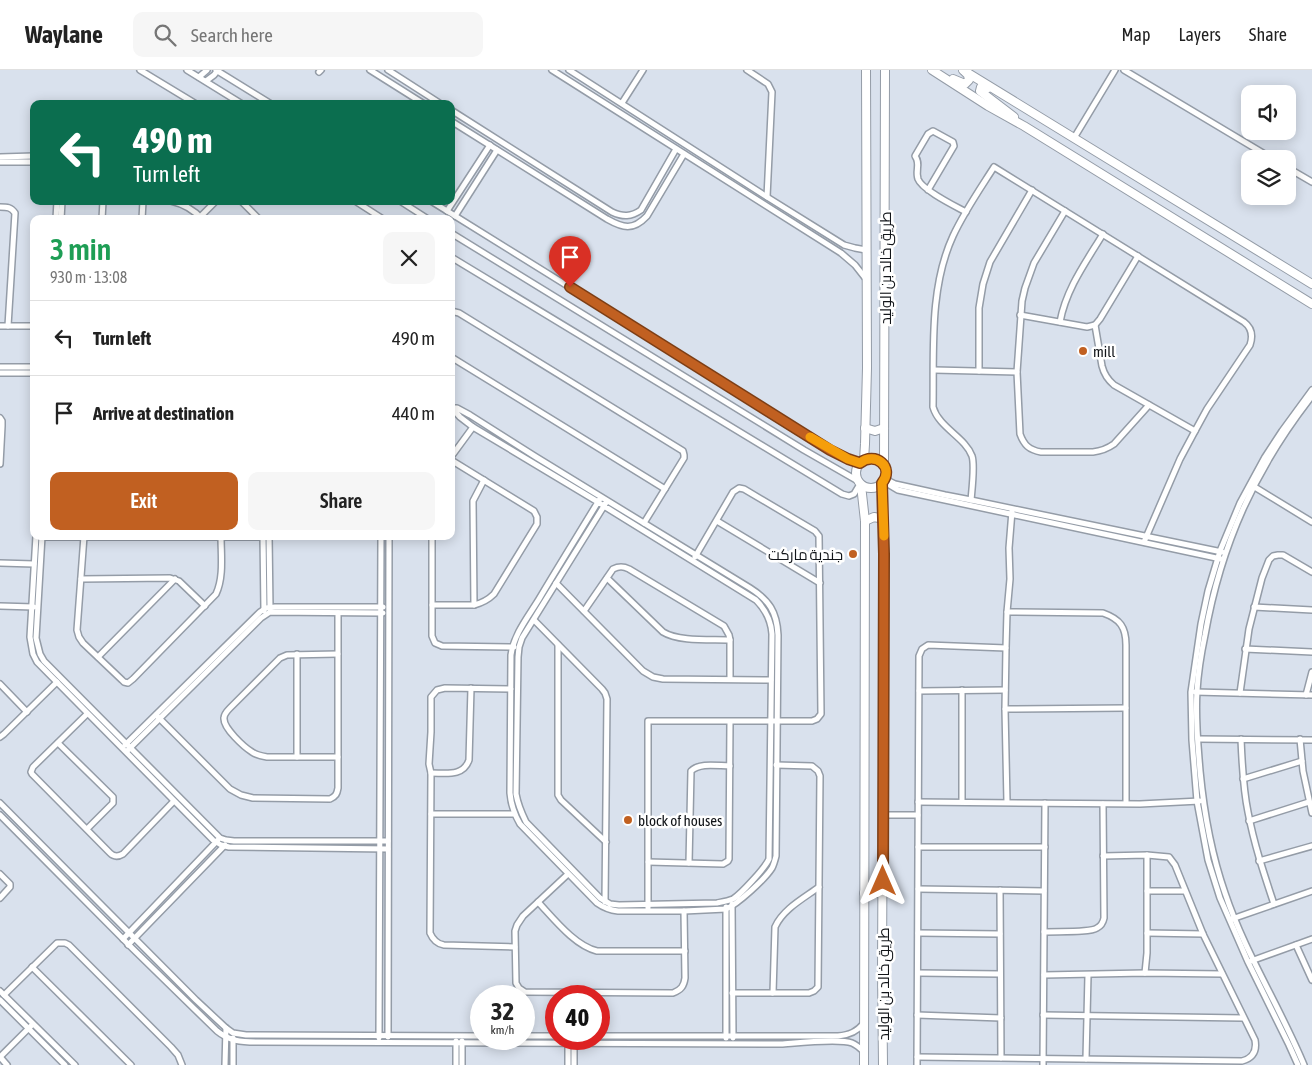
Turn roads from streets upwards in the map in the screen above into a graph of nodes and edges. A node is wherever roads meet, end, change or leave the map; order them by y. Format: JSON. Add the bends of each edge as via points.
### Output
{"nodes":[{"id":1,"x":140,"y":70,"type":"edge"},
{"id":2,"x":187,"y":70,"type":"edge"},
{"id":3,"x":207,"y":70,"type":"edge"},
{"id":4,"x":217,"y":70,"type":"edge"},
{"id":5,"x":370,"y":70,"type":"edge"},
{"id":6,"x":388,"y":70,"type":"edge"},
{"id":7,"x":552,"y":70,"type":"edge"},
{"id":8,"x":569,"y":70,"type":"edge"},
{"id":9,"x":643,"y":70,"type":"edge"},
{"id":10,"x":747,"y":70,"type":"edge"},
{"id":11,"x":866,"y":70,"type":"edge"},
{"id":12,"x":885,"y":70,"type":"edge"},
{"id":13,"x":932,"y":70,"type":"edge"},
{"id":14,"x":963,"y":70,"type":"edge"},
{"id":15,"x":1115,"y":70,"type":"edge"},
{"id":16,"x":1124,"y":70,"type":"edge"},
{"id":17,"x":200,"y":77,"type":"junction"},
{"id":18,"x":206,"y":81,"type":"junction"},
{"id":19,"x":189,"y":100,"type":"edge"},
{"id":20,"x":236,"y":100,"type":"edge"},
{"id":21,"x":265,"y":100,"type":"edge"},
{"id":22,"x":413,"y":100,"type":"edge"},
{"id":23,"x":433,"y":100,"type":"edge"},
{"id":24,"x":1012,"y":100,"type":"junction"},
{"id":25,"x":622,"y":103,"type":"junction"},
{"id":26,"x":455,"y":113,"type":"edge"},
{"id":27,"x":455,"y":123,"type":"edge"},
{"id":28,"x":1024,"y":126,"type":"junction"},
{"id":29,"x":1074,"y":138,"type":"junction"},
{"id":30,"x":490,"y":145,"type":"junction"},
{"id":31,"x":676,"y":149,"type":"junction"},
{"id":32,"x":498,"y":150,"type":"junction"},
{"id":33,"x":1258,"y":150,"type":"edge"},
{"id":34,"x":684,"y":154,"type":"junction"},
{"id":35,"x":30,"y":156,"type":"edge"},
{"id":36,"x":0,"y":157,"type":"edge"},
{"id":37,"x":0,"y":162,"type":"edge"},
{"id":38,"x":30,"y":162,"type":"edge"},
{"id":39,"x":1296,"y":173,"type":"edge"},
{"id":40,"x":558,"y":178,"type":"junction"},
{"id":41,"x":1312,"y":182,"type":"edge"},
{"id":42,"x":554,"y":185,"type":"junction"},
{"id":43,"x":928,"y":190,"type":"junction"},
{"id":44,"x":1032,"y":190,"type":"junction"},
{"id":45,"x":768,"y":197,"type":"junction"},
{"id":46,"x":455,"y":199,"type":"edge"},
{"id":47,"x":185,"y":205,"type":"edge"},
{"id":48,"x":212,"y":205,"type":"edge"},
{"id":49,"x":245,"y":205,"type":"edge"},
{"id":50,"x":361,"y":205,"type":"edge"},
{"id":51,"x":406,"y":205,"type":"edge"},
{"id":52,"x":437,"y":205,"type":"edge"},
{"id":53,"x":451,"y":205,"type":"edge"},
{"id":54,"x":0,"y":207,"type":"edge"},
{"id":55,"x":447,"y":211,"type":"junction"},
{"id":56,"x":1065,"y":211,"type":"junction"},
{"id":57,"x":966,"y":212,"type":"junction"},
{"id":58,"x":198,"y":215,"type":"edge"},
{"id":59,"x":204,"y":215,"type":"edge"},
{"id":60,"x":255,"y":215,"type":"edge"},
{"id":61,"x":377,"y":215,"type":"edge"},
{"id":62,"x":422,"y":215,"type":"edge"},
{"id":63,"x":453,"y":215,"type":"edge"},
{"id":64,"x":455,"y":216,"type":"joint"},
{"id":65,"x":822,"y":231,"type":"junction"},
{"id":66,"x":1103,"y":234,"type":"junction"},
{"id":67,"x":455,"y":235,"type":"edge"},
{"id":68,"x":817,"y":238,"type":"junction"},
{"id":69,"x":866,"y":250,"type":"junction"},
{"id":70,"x":1138,"y":256,"type":"junction"},
{"id":71,"x":455,"y":259,"type":"edge"},
{"id":72,"x":866,"y":279,"type":"junction"},
{"id":73,"x":1312,"y":284,"type":"edge"},
{"id":74,"x":1312,"y":304,"type":"edge"},
{"id":75,"x":455,"y":312,"type":"edge"},
{"id":76,"x":1020,"y":315,"type":"junction"},
{"id":77,"x":1060,"y":322,"type":"junction"},
{"id":78,"x":1094,"y":325,"type":"junction"},
{"id":79,"x":0,"y":326,"type":"edge"},
{"id":80,"x":8,"y":326,"type":"junction"},
{"id":81,"x":30,"y":326,"type":"edge"},
{"id":82,"x":455,"y":360,"type":"edge"},
{"id":83,"x":0,"y":367,"type":"edge"},
{"id":84,"x":30,"y":367,"type":"edge"},
{"id":85,"x":934,"y":370,"type":"junction"},
{"id":86,"x":978,"y":371,"type":"junction"},
{"id":87,"x":1017,"y":372,"type":"junction"},
{"id":88,"x":0,"y":373,"type":"edge"},
{"id":89,"x":30,"y":373,"type":"edge"},
{"id":90,"x":1312,"y":390,"type":"edge"},
{"id":91,"x":1312,"y":396,"type":"edge"},
{"id":92,"x":1149,"y":405,"type":"junction"},
{"id":93,"x":455,"y":409,"type":"edge"},
{"id":94,"x":455,"y":411,"type":"edge"},
{"id":95,"x":0,"y":418,"type":"edge"},
{"id":96,"x":473,"y":427,"type":"junction"},
{"id":97,"x":865,"y":428,"type":"junction"},
{"id":98,"x":884,"y":428,"type":"junction"},
{"id":99,"x":1195,"y":431,"type":"junction"},
{"id":100,"x":455,"y":452,"type":"edge"},
{"id":101,"x":455,"y":461,"type":"edge"},
{"id":102,"x":862,"y":462,"type":"junction"},
{"id":103,"x":0,"y":464,"type":"edge"},
{"id":104,"x":884,"y":466,"type":"junction"},
{"id":105,"x":484,"y":480,"type":"junction"},
{"id":106,"x":883,"y":480,"type":"junction"},
{"id":107,"x":860,"y":483,"type":"junction"},
{"id":108,"x":1253,"y":486,"type":"junction"},
{"id":109,"x":665,"y":489,"type":"junction"},
{"id":110,"x":600,"y":500,"type":"junction"},
{"id":111,"x":971,"y":500,"type":"junction"},
{"id":112,"x":605,"y":503,"type":"junction"},
{"id":113,"x":1012,"y":511,"type":"junction"},
{"id":114,"x":884,"y":520,"type":"junction"},
{"id":115,"x":717,"y":521,"type":"junction"},
{"id":116,"x":864,"y":521,"type":"junction"},
{"id":117,"x":1312,"y":522,"type":"edge"},
{"id":118,"x":644,"y":524,"type":"junction"},
{"id":119,"x":1147,"y":536,"type":"junction"},
{"id":120,"x":36,"y":540,"type":"edge"},
{"id":121,"x":42,"y":540,"type":"edge"},
{"id":122,"x":84,"y":540,"type":"edge"},
{"id":123,"x":221,"y":540,"type":"edge"},
{"id":124,"x":265,"y":540,"type":"edge"},
{"id":125,"x":381,"y":540,"type":"edge"},
{"id":126,"x":389,"y":540,"type":"edge"},
{"id":127,"x":432,"y":540,"type":"edge"},
{"id":128,"x":1144,"y":542,"type":"junction"},
{"id":129,"x":1223,"y":552,"type":"junction"},
{"id":130,"x":696,"y":555,"type":"junction"},
{"id":131,"x":1220,"y":559,"type":"junction"},
{"id":132,"x":692,"y":561,"type":"junction"},
{"id":133,"x":0,"y":564,"type":"edge"},
{"id":134,"x":34,"y":564,"type":"junction"},
{"id":135,"x":389,"y":567,"type":"junction"},
{"id":136,"x":381,"y":568,"type":"junction"},
{"id":137,"x":1312,"y":572,"type":"edge"},
{"id":138,"x":607,"y":578,"type":"junction"},
{"id":139,"x":81,"y":579,"type":"junction"},
{"id":140,"x":174,"y":579,"type":"junction"},
{"id":141,"x":556,"y":583,"type":"junction"},
{"id":142,"x":820,"y":583,"type":"junction"},
{"id":143,"x":432,"y":605,"type":"junction"},
{"id":144,"x":474,"y":605,"type":"junction"},
{"id":145,"x":0,"y":606,"type":"edge"},
{"id":146,"x":205,"y":606,"type":"junction"},
{"id":147,"x":35,"y":607,"type":"junction"},
{"id":148,"x":380,"y":607,"type":"junction"},
{"id":149,"x":389,"y":607,"type":"junction"},
{"id":150,"x":1254,"y":608,"type":"junction"},
{"id":151,"x":1312,"y":610,"type":"edge"},
{"id":152,"x":267,"y":611,"type":"junction"},
{"id":153,"x":335,"y":611,"type":"junction"},
{"id":154,"x":584,"y":611,"type":"junction"},
{"id":155,"x":1007,"y":612,"type":"junction"},
{"id":156,"x":380,"y":613,"type":"junction"},
{"id":157,"x":389,"y":613,"type":"junction"},
{"id":158,"x":534,"y":620,"type":"junction"},
{"id":159,"x":730,"y":640,"type":"junction"},
{"id":160,"x":558,"y":645,"type":"junction"},
{"id":161,"x":512,"y":647,"type":"junction"},
{"id":162,"x":519,"y":647,"type":"junction"},
{"id":163,"x":1006,"y":648,"type":"junction"},
{"id":164,"x":1245,"y":649,"type":"junction"},
{"id":165,"x":1312,"y":652,"type":"edge"},
{"id":166,"x":297,"y":654,"type":"junction"},
{"id":167,"x":338,"y":654,"type":"junction"},
{"id":168,"x":98,"y":657,"type":"junction"},
{"id":169,"x":1312,"y":672,"type":"edge"},
{"id":170,"x":61,"y":678,"type":"junction"},
{"id":171,"x":730,"y":680,"type":"junction"},
{"id":172,"x":771,"y":680,"type":"junction"},
{"id":173,"x":56,"y":683,"type":"junction"},
{"id":174,"x":0,"y":684,"type":"edge"},
{"id":175,"x":470,"y":688,"type":"junction"},
{"id":176,"x":511,"y":689,"type":"junction"},
{"id":177,"x":962,"y":690,"type":"junction"},
{"id":178,"x":1005,"y":690,"type":"junction"},
{"id":179,"x":919,"y":691,"type":"junction"},
{"id":180,"x":1194,"y":692,"type":"junction"},
{"id":181,"x":1240,"y":693,"type":"junction"},
{"id":182,"x":1309,"y":695,"type":"edge"},
{"id":183,"x":1005,"y":708,"type":"junction"},
{"id":184,"x":1126,"y":708,"type":"junction"},
{"id":185,"x":28,"y":712,"type":"junction"},
{"id":186,"x":87,"y":714,"type":"junction"},
{"id":187,"x":158,"y":717,"type":"junction"},
{"id":188,"x":730,"y":722,"type":"junction"},
{"id":189,"x":774,"y":722,"type":"junction"},
{"id":190,"x":380,"y":735,"type":"junction"},
{"id":191,"x":388,"y":735,"type":"junction"},
{"id":192,"x":0,"y":737,"type":"edge"},
{"id":193,"x":1198,"y":739,"type":"junction"},
{"id":194,"x":1241,"y":739,"type":"junction"},
{"id":195,"x":1300,"y":740,"type":"junction"},
{"id":196,"x":1312,"y":740,"type":"edge"},
{"id":197,"x":58,"y":742,"type":"junction"},
{"id":198,"x":126,"y":748,"type":"junction"},
{"id":199,"x":773,"y":751,"type":"junction"},
{"id":200,"x":297,"y":757,"type":"junction"},
{"id":201,"x":338,"y":757,"type":"junction"},
{"id":202,"x":1302,"y":761,"type":"junction"},
{"id":203,"x":776,"y":765,"type":"junction"},
{"id":204,"x":730,"y":766,"type":"junction"},
{"id":205,"x":431,"y":773,"type":"junction"},
{"id":206,"x":1243,"y":779,"type":"junction"},
{"id":207,"x":174,"y":801,"type":"junction"},
{"id":208,"x":1200,"y":801,"type":"junction"},
{"id":209,"x":918,"y":802,"type":"junction"},
{"id":210,"x":962,"y":802,"type":"junction"},
{"id":211,"x":1007,"y":802,"type":"junction"},
{"id":212,"x":1309,"y":802,"type":"junction"},
{"id":213,"x":0,"y":803,"type":"edge"},
{"id":214,"x":1045,"y":803,"type":"junction"},
{"id":215,"x":1126,"y":803,"type":"junction"},
{"id":216,"x":1102,"y":804,"type":"junction"},
{"id":217,"x":1312,"y":813,"type":"edge"},
{"id":218,"x":431,"y":814,"type":"junction"},
{"id":219,"x":514,"y":814,"type":"junction"},
{"id":220,"x":883,"y":814,"type":"junction"},
{"id":221,"x":0,"y":815,"type":"edge"},
{"id":222,"x":918,"y":815,"type":"junction"},
{"id":223,"x":1250,"y":821,"type":"junction"},
{"id":224,"x":87,"y":829,"type":"junction"},
{"id":225,"x":218,"y":840,"type":"junction"},
{"id":226,"x":230,"y":840,"type":"junction"},
{"id":227,"x":543,"y":840,"type":"junction"},
{"id":228,"x":380,"y":841,"type":"junction"},
{"id":229,"x":388,"y":841,"type":"junction"},
{"id":230,"x":606,"y":842,"type":"junction"},
{"id":231,"x":539,"y":844,"type":"junction"},
{"id":232,"x":224,"y":846,"type":"junction"},
{"id":233,"x":1312,"y":846,"type":"edge"},
{"id":234,"x":918,"y":847,"type":"junction"},
{"id":235,"x":1045,"y":847,"type":"junction"},
{"id":236,"x":380,"y":849,"type":"junction"},
{"id":237,"x":388,"y":849,"type":"junction"},
{"id":238,"x":1147,"y":855,"type":"junction"},
{"id":239,"x":1103,"y":856,"type":"junction"},
{"id":240,"x":1259,"y":861,"type":"junction"},
{"id":241,"x":648,"y":862,"type":"junction"},
{"id":242,"x":689,"y":863,"type":"junction"},
{"id":243,"x":0,"y":874,"type":"edge"},
{"id":244,"x":568,"y":874,"type":"junction"},
{"id":245,"x":819,"y":887,"type":"junction"},
{"id":246,"x":918,"y":889,"type":"junction"},
{"id":247,"x":1000,"y":890,"type":"junction"},
{"id":248,"x":1044,"y":891,"type":"junction"},
{"id":249,"x":1147,"y":891,"type":"junction"},
{"id":250,"x":1185,"y":891,"type":"junction"},
{"id":251,"x":1312,"y":891,"type":"edge"},
{"id":252,"x":88,"y":892,"type":"junction"},
{"id":253,"x":864,"y":893,"type":"junction"},
{"id":254,"x":883,"y":893,"type":"junction"},
{"id":255,"x":0,"y":898,"type":"edge"},
{"id":256,"x":82,"y":898,"type":"junction"},
{"id":257,"x":729,"y":900,"type":"junction"},
{"id":258,"x":538,"y":902,"type":"junction"},
{"id":259,"x":605,"y":902,"type":"junction"},
{"id":260,"x":1274,"y":904,"type":"junction"},
{"id":261,"x":648,"y":908,"type":"junction"},
{"id":262,"x":729,"y":908,"type":"junction"},
{"id":263,"x":684,"y":911,"type":"junction"},
{"id":264,"x":1232,"y":918,"type":"junction"},
{"id":265,"x":1044,"y":932,"type":"junction"},
{"id":266,"x":129,"y":933,"type":"junction"},
{"id":267,"x":918,"y":933,"type":"junction"},
{"id":268,"x":1147,"y":933,"type":"junction"},
{"id":269,"x":1000,"y":934,"type":"junction"},
{"id":270,"x":1203,"y":934,"type":"junction"},
{"id":271,"x":135,"y":938,"type":"junction"},
{"id":272,"x":122,"y":939,"type":"junction"},
{"id":273,"x":1312,"y":939,"type":"edge"},
{"id":274,"x":128,"y":945,"type":"junction"},
{"id":275,"x":1296,"y":945,"type":"junction"},
{"id":276,"x":515,"y":947,"type":"junction"},
{"id":277,"x":685,"y":951,"type":"junction"},
{"id":278,"x":1251,"y":961,"type":"junction"},
{"id":279,"x":32,"y":967,"type":"junction"},
{"id":280,"x":1145,"y":973,"type":"junction"},
{"id":281,"x":918,"y":974,"type":"junction"},
{"id":282,"x":1000,"y":974,"type":"junction"},
{"id":283,"x":1044,"y":974,"type":"junction"},
{"id":284,"x":1088,"y":974,"type":"junction"},
{"id":285,"x":1222,"y":974,"type":"junction"},
{"id":286,"x":1312,"y":980,"type":"edge"},
{"id":287,"x":732,"y":993,"type":"junction"},
{"id":288,"x":773,"y":993,"type":"junction"},
{"id":289,"x":1,"y":995,"type":"edge"},
{"id":290,"x":196,"y":1000,"type":"junction"},
{"id":291,"x":190,"y":1005,"type":"junction"},
{"id":292,"x":379,"y":1010,"type":"junction"},
{"id":293,"x":388,"y":1010,"type":"junction"},
{"id":294,"x":918,"y":1015,"type":"junction"},
{"id":295,"x":1043,"y":1016,"type":"junction"},
{"id":296,"x":1088,"y":1016,"type":"junction"},
{"id":297,"x":1001,"y":1018,"type":"junction"},
{"id":298,"x":1243,"y":1018,"type":"junction"},
{"id":299,"x":864,"y":1022,"type":"junction"},
{"id":300,"x":30,"y":1026,"type":"junction"},
{"id":301,"x":226,"y":1028,"type":"junction"},
{"id":302,"x":233,"y":1032,"type":"junction"},
{"id":303,"x":459,"y":1035,"type":"junction"},
{"id":304,"x":379,"y":1036,"type":"junction"},
{"id":305,"x":388,"y":1036,"type":"junction"},
{"id":306,"x":470,"y":1036,"type":"edge"},
{"id":307,"x":610,"y":1036,"type":"edge"},
{"id":308,"x":726,"y":1036,"type":"junction"},
{"id":309,"x":733,"y":1036,"type":"junction"},
{"id":310,"x":226,"y":1038,"type":"junction"},
{"id":311,"x":233,"y":1041,"type":"junction"},
{"id":312,"x":545,"y":1041,"type":"edge"},
{"id":313,"x":610,"y":1042,"type":"edge"},
{"id":314,"x":379,"y":1043,"type":"junction"},
{"id":315,"x":388,"y":1043,"type":"junction"},
{"id":316,"x":459,"y":1043,"type":"junction"},
{"id":317,"x":726,"y":1043,"type":"junction"},
{"id":318,"x":733,"y":1043,"type":"junction"},
{"id":319,"x":570,"y":1050,"type":"edge"},
{"id":320,"x":572,"y":1050,"type":"edge"},
{"id":321,"x":864,"y":1053,"type":"junction"},
{"id":322,"x":0,"y":1057,"type":"edge"},
{"id":323,"x":917,"y":1057,"type":"junction"},
{"id":324,"x":1001,"y":1058,"type":"junction"},
{"id":325,"x":1043,"y":1058,"type":"junction"},
{"id":326,"x":1086,"y":1059,"type":"junction"},
{"id":327,"x":8,"y":1065,"type":"edge"},
{"id":328,"x":65,"y":1065,"type":"edge"},
{"id":329,"x":74,"y":1065,"type":"edge"},
{"id":330,"x":131,"y":1065,"type":"edge"},
{"id":331,"x":182,"y":1065,"type":"edge"},
{"id":332,"x":225,"y":1065,"type":"edge"},
{"id":333,"x":233,"y":1065,"type":"edge"},
{"id":334,"x":456,"y":1065,"type":"edge"},
{"id":335,"x":462,"y":1065,"type":"edge"},
{"id":336,"x":568,"y":1065,"type":"edge"},
{"id":337,"x":574,"y":1065,"type":"edge"},
{"id":338,"x":864,"y":1065,"type":"edge"},
{"id":339,"x":883,"y":1065,"type":"edge"},
{"id":340,"x":917,"y":1065,"type":"edge"},
{"id":341,"x":1043,"y":1065,"type":"edge"},
{"id":342,"x":1298,"y":1065,"type":"edge"},
{"id":343,"x":1304,"y":1065,"type":"edge"}],
"edges":[{"from":1,"to":19,"type":"street"},
{"from":2,"to":17,"type":"street"},
{"from":3,"to":17,"type":"street"},
{"from":4,"to":18,"type":"street"},
{"from":4,"to":21,"type":"street"},
{"from":5,"to":22,"type":"street"},
{"from":6,"to":23,"type":"street"},
{"from":7,"to":31,"type":"street"},
{"from":8,"to":25,"type":"street"},
{"from":9,"to":25,"type":"street"},
{"from":10,"to":45,"type":"street","via":[[768,84],[772,92]]},
{"from":11,"to":69,"type":"street","name":"طريق خالد بن الوليد"},
{"from":12,"to":98,"type":"street","name":"طريق خالد بن الوليد"},
{"from":13,"to":14,"type":"street","via":[[965,84],[969,80]]},
{"from":13,"to":28,"type":"street"},
{"from":14,"to":24,"type":"street"},
{"from":15,"to":29,"type":"street"},
{"from":16,"to":33,"type":"street"},
{"from":17,"to":18,"type":"street"},
{"from":18,"to":20,"type":"street"},
{"from":24,"to":28,"type":"street","via":[[980,87],[980,91]]},
{"from":24,"to":29,"type":"street"},
{"from":25,"to":45,"type":"street"},
{"from":26,"to":40,"type":"street"},
{"from":27,"to":30,"type":"street"},
{"from":28,"to":74,"type":"street"},
{"from":29,"to":73,"type":"street"},
{"from":30,"to":32,"type":"street"},
{"from":30,"to":46,"type":"street"},
{"from":31,"to":34,"type":"street"},
{"from":31,"to":40,"type":"street","via":[[641,210],[627,216],[612,212]]},
{"from":32,"to":42,"type":"street"},
{"from":32,"to":64,"type":"street"},
{"from":34,"to":42,"type":"street","via":[[648,216],[634,226],[616,224]]},
{"from":34,"to":68,"type":"street"},
{"from":35,"to":36,"type":"street"},
{"from":37,"to":38,"type":"street"},
{"from":39,"to":41,"type":"street"},
{"from":40,"to":42,"type":"street"},
{"from":43,"to":43,"type":"street","via":[[919,182],[919,163],[915,156],[933,131],[953,142],[954,146]]},
{"from":43,"to":57,"type":"street"},
{"from":44,"to":56,"type":"street"},
{"from":44,"to":57,"type":"street","via":[[994,167]]},
{"from":44,"to":86,"type":"street","via":[[990,262],[982,284],[978,308]]},
{"from":45,"to":65,"type":"street"},
{"from":47,"to":58,"type":"street"},
{"from":48,"to":59,"type":"street"},
{"from":49,"to":60,"type":"street"},
{"from":50,"to":61,"type":"street"},
{"from":51,"to":62,"type":"street"},
{"from":52,"to":55,"type":"street"},
{"from":53,"to":55,"type":"street"},
{"from":54,"to":80,"type":"street","via":[[9,207],[15,213]]},
{"from":55,"to":63,"type":"street"},
{"from":56,"to":66,"type":"street"},
{"from":56,"to":76,"type":"street","via":[[1034,263]]},
{"from":57,"to":85,"type":"street","via":[[952,236],[938,280]]},
{"from":64,"to":102,"type":"street","via":[[830,450]]},
{"from":65,"to":68,"type":"street"},
{"from":65,"to":69,"type":"street","via":[[844,244]]},
{"from":66,"to":70,"type":"street"},
{"from":66,"to":77,"type":"street","via":[[1069,291]]},
{"from":67,"to":107,"type":"street"},
{"from":68,"to":72,"type":"street","via":[[855,265]]},
{"from":69,"to":72,"type":"street","name":"طريق خالد بن الوليد"},
{"from":70,"to":78,"type":"street"},
{"from":70,"to":99,"type":"street","via":[[1244,322],[1251,332],[1250,345]]},
{"from":71,"to":107,"type":"street","via":[[842,494],[854,494]]},
{"from":72,"to":97,"type":"street","name":"طريق خالد بن الوليد"},
{"from":75,"to":109,"type":"street","via":[[683,452],[684,458]]},
{"from":76,"to":77,"type":"street"},
{"from":76,"to":87,"type":"street"},
{"from":77,"to":78,"type":"street","via":[[1087,327]]},
{"from":78,"to":92,"type":"street","via":[[1106,377],[1114,386]]},
{"from":79,"to":80,"type":"street"},
{"from":80,"to":81,"type":"street"},
{"from":82,"to":109,"type":"street"},
{"from":83,"to":84,"type":"street"},
{"from":85,"to":86,"type":"street"},
{"from":85,"to":111,"type":"street","via":[[934,412],[966,446],[973,459]]},
{"from":86,"to":87,"type":"street"},
{"from":87,"to":92,"type":"street","via":[[1020,434],[1028,448],[1034,451],[1093,452],[1108,448]]},
{"from":88,"to":89,"type":"street"},
{"from":90,"to":129,"type":"street","via":[[1265,457],[1240,503]]},
{"from":91,"to":108,"type":"street","via":[[1280,440]]},
{"from":92,"to":99,"type":"street"},
{"from":93,"to":110,"type":"street","via":[[470,415]]},
{"from":94,"to":96,"type":"street"},
{"from":95,"to":103,"type":"street"},
{"from":96,"to":100,"type":"street"},
{"from":96,"to":110,"type":"street"},
{"from":97,"to":98,"type":"street","via":[[875,431]]},
{"from":97,"to":102,"type":"street","name":"طريق خالد بن الوليد"},
{"from":98,"to":104,"type":"street","name":"طريق خالد بن الوليد"},
{"from":99,"to":119,"type":"street"},
{"from":101,"to":105,"type":"street"},
{"from":102,"to":104,"type":"street","via":[[873,458]]},
{"from":102,"to":107,"type":"street","via":[[856,472]]},
{"from":104,"to":106,"type":"street"},
{"from":105,"to":144,"type":"street","via":[[473,501]]},
{"from":105,"to":144,"type":"street","via":[[534,511],[538,520],[494,594]]},
{"from":106,"to":107,"type":"street","via":[[875,488]]},
{"from":106,"to":111,"type":"street"},
{"from":106,"to":113,"type":"street","via":[[898,490]]},
{"from":106,"to":114,"type":"street","name":"طريق خالد بن الوليد"},
{"from":107,"to":116,"type":"street","name":"طريق خالد بن الوليد"},
{"from":108,"to":117,"type":"street"},
{"from":108,"to":129,"type":"street"},
{"from":109,"to":118,"type":"street"},
{"from":110,"to":112,"type":"street"},
{"from":110,"to":161,"type":"street"},
{"from":111,"to":113,"type":"street"},
{"from":112,"to":118,"type":"street"},
{"from":112,"to":132,"type":"street"},
{"from":112,"to":141,"type":"street"},
{"from":113,"to":119,"type":"street"},
{"from":113,"to":128,"type":"street"},
{"from":113,"to":155,"type":"street"},
{"from":114,"to":116,"type":"street","via":[[874,517]]},
{"from":114,"to":220,"type":"street","name":"طريق خالد بن الوليد"},
{"from":115,"to":130,"type":"street"},
{"from":115,"to":142,"type":"street"},
{"from":115,"to":142,"type":"street","via":[[733,492],[739,488],[774,506],[819,536]]},
{"from":116,"to":253,"type":"street","name":"طريق خالد بن الوليد"},
{"from":118,"to":130,"type":"street"},
{"from":119,"to":128,"type":"street"},
{"from":119,"to":129,"type":"street"},
{"from":120,"to":134,"type":"street"},
{"from":121,"to":147,"type":"street"},
{"from":122,"to":139,"type":"street"},
{"from":123,"to":146,"type":"street","via":[[220,583],[216,594]]},
{"from":124,"to":152,"type":"street"},
{"from":125,"to":136,"type":"street"},
{"from":126,"to":135,"type":"street"},
{"from":127,"to":143,"type":"street"},
{"from":128,"to":131,"type":"street"},
{"from":129,"to":131,"type":"street"},
{"from":130,"to":132,"type":"street"},
{"from":130,"to":189,"type":"street","via":[[759,594],[774,612],[778,635]]},
{"from":131,"to":180,"type":"street","via":[[1208,591],[1201,624]]},
{"from":132,"to":172,"type":"street","via":[[762,606],[771,626]]},
{"from":133,"to":134,"type":"street"},
{"from":134,"to":147,"type":"street"},
{"from":135,"to":136,"type":"street"},
{"from":135,"to":149,"type":"street"},
{"from":136,"to":148,"type":"street"},
{"from":137,"to":150,"type":"street","via":[[1283,555],[1273,556],[1266,565]]},
{"from":138,"to":154,"type":"street"},
{"from":138,"to":159,"type":"street","via":[[667,635]]},
{"from":138,"to":159,"type":"street","via":[[613,568],[624,566],[724,626]]},
{"from":139,"to":140,"type":"street"},
{"from":139,"to":168,"type":"street","via":[[77,630],[79,637]]},
{"from":140,"to":146,"type":"street"},
{"from":140,"to":168,"type":"street"},
{"from":141,"to":154,"type":"street"},
{"from":141,"to":158,"type":"street"},
{"from":142,"to":189,"type":"street","via":[[820,714],[812,722]]},
{"from":143,"to":144,"type":"street"},
{"from":143,"to":161,"type":"street","via":[[432,636],[438,645]]},
{"from":145,"to":147,"type":"street"},
{"from":146,"to":168,"type":"street","via":[[128,683]]},
{"from":147,"to":170,"type":"street","via":[[37,646],[44,661]]},
{"from":147,"to":173,"type":"street","via":[[30,637],[33,654]]},
{"from":148,"to":149,"type":"street"},
{"from":148,"to":153,"type":"street"},
{"from":148,"to":156,"type":"street"},
{"from":149,"to":157,"type":"street"},
{"from":150,"to":151,"type":"street"},
{"from":150,"to":164,"type":"street"},
{"from":152,"to":153,"type":"street"},
{"from":152,"to":187,"type":"street","via":[[260,612]]},
{"from":153,"to":156,"type":"street"},
{"from":153,"to":167,"type":"street"},
{"from":154,"to":171,"type":"street","via":[[649,675],[663,679]]},
{"from":155,"to":163,"type":"street"},
{"from":155,"to":184,"type":"street","via":[[1103,613],[1113,617],[1126,634]]},
{"from":156,"to":157,"type":"street"},
{"from":156,"to":190,"type":"street"},
{"from":157,"to":191,"type":"street"},
{"from":158,"to":160,"type":"street"},
{"from":158,"to":162,"type":"street"},
{"from":159,"to":171,"type":"street"},
{"from":160,"to":230,"type":"street","via":[[605,693],[607,699]]},
{"from":160,"to":230,"type":"street","via":[[558,795]]},
{"from":161,"to":162,"type":"street"},
{"from":161,"to":176,"type":"street"},
{"from":162,"to":227,"type":"street","via":[[516,794],[526,822]]},
{"from":163,"to":178,"type":"street"},
{"from":163,"to":179,"type":"street","via":[[928,645],[919,656]]},
{"from":164,"to":165,"type":"street"},
{"from":164,"to":181,"type":"street"},
{"from":166,"to":167,"type":"street"},
{"from":166,"to":200,"type":"street"},
{"from":166,"to":200,"type":"street","via":[[280,658],[224,718],[228,730],[253,753],[267,758]]},
{"from":167,"to":201,"type":"street"},
{"from":169,"to":182,"type":"street"},
{"from":170,"to":173,"type":"street"},
{"from":170,"to":198,"type":"street"},
{"from":171,"to":172,"type":"street"},
{"from":172,"to":189,"type":"street"},
{"from":173,"to":185,"type":"street"},
{"from":173,"to":186,"type":"street"},
{"from":174,"to":185,"type":"street"},
{"from":175,"to":176,"type":"street"},
{"from":175,"to":205,"type":"street","via":[[469,760],[465,768],[457,772]]},
{"from":175,"to":205,"type":"street","via":[[440,688],[431,697]]},
{"from":176,"to":219,"type":"street","via":[[510,793]]},
{"from":177,"to":178,"type":"street"},
{"from":177,"to":179,"type":"street"},
{"from":177,"to":210,"type":"street"},
{"from":178,"to":183,"type":"street"},
{"from":179,"to":209,"type":"street"},
{"from":180,"to":181,"type":"street"},
{"from":180,"to":193,"type":"street"},
{"from":180,"to":208,"type":"street","via":[[1192,740]]},
{"from":181,"to":182,"type":"street"},
{"from":183,"to":184,"type":"street"},
{"from":183,"to":211,"type":"street"},
{"from":184,"to":215,"type":"street"},
{"from":185,"to":192,"type":"street"},
{"from":186,"to":197,"type":"street"},
{"from":186,"to":198,"type":"street"},
{"from":187,"to":198,"type":"street"},
{"from":187,"to":201,"type":"street","via":[[230,789],[246,797],[335,797],[338,793]]},
{"from":188,"to":189,"type":"street"},
{"from":188,"to":204,"type":"street"},
{"from":188,"to":241,"type":"street","via":[[648,721]]},
{"from":189,"to":199,"type":"street"},
{"from":190,"to":191,"type":"street"},
{"from":190,"to":228,"type":"street"},
{"from":191,"to":229,"type":"street"},
{"from":193,"to":194,"type":"street"},
{"from":193,"to":208,"type":"street"},
{"from":194,"to":195,"type":"street"},
{"from":194,"to":206,"type":"street"},
{"from":195,"to":196,"type":"street"},
{"from":195,"to":202,"type":"street"},
{"from":197,"to":224,"type":"street","via":[[113,797],[113,803]]},
{"from":197,"to":224,"type":"street","via":[[31,772]]},
{"from":198,"to":207,"type":"street"},
{"from":198,"to":225,"type":"street"},
{"from":199,"to":203,"type":"street"},
{"from":199,"to":257,"type":"street","via":[[769,859]]},
{"from":200,"to":201,"type":"street"},
{"from":202,"to":206,"type":"street"},
{"from":202,"to":212,"type":"street"},
{"from":203,"to":245,"type":"street","via":[[812,766],[820,776]]},
{"from":203,"to":262,"type":"street","via":[[775,861],[771,870]]},
{"from":204,"to":242,"type":"street","via":[[699,766],[691,771]]},
{"from":204,"to":242,"type":"street","via":[[729,859],[723,864]]},
{"from":205,"to":218,"type":"street"},
{"from":206,"to":223,"type":"street"},
{"from":207,"to":224,"type":"street","via":[[120,856],[112,855]]},
{"from":207,"to":225,"type":"street"},
{"from":208,"to":215,"type":"street"},
{"from":208,"to":264,"type":"street","via":[[1208,860],[1220,898]]},
{"from":209,"to":210,"type":"street"},
{"from":209,"to":222,"type":"street"},
{"from":210,"to":211,"type":"street"},
{"from":211,"to":214,"type":"street"},
{"from":212,"to":217,"type":"street"},
{"from":212,"to":223,"type":"street"},
{"from":213,"to":252,"type":"street"},
{"from":214,"to":216,"type":"street"},
{"from":214,"to":235,"type":"street"},
{"from":215,"to":216,"type":"street"},
{"from":216,"to":239,"type":"street"},
{"from":218,"to":219,"type":"street"},
{"from":218,"to":276,"type":"street","via":[[432,937],[444,946]]},
{"from":219,"to":231,"type":"street"},
{"from":220,"to":222,"type":"street"},
{"from":220,"to":254,"type":"street","name":"طريق خالد بن الوليد"},
{"from":221,"to":256,"type":"street"},
{"from":222,"to":234,"type":"street"},
{"from":223,"to":240,"type":"street"},
{"from":225,"to":226,"type":"street"},
{"from":225,"to":232,"type":"street"},
{"from":225,"to":266,"type":"street"},
{"from":226,"to":228,"type":"street"},
{"from":226,"to":232,"type":"street"},
{"from":227,"to":231,"type":"street"},
{"from":227,"to":259,"type":"street"},
{"from":228,"to":229,"type":"street"},
{"from":228,"to":236,"type":"street"},
{"from":229,"to":237,"type":"street"},
{"from":230,"to":259,"type":"street"},
{"from":231,"to":244,"type":"street"},
{"from":232,"to":236,"type":"street"},
{"from":232,"to":271,"type":"street"},
{"from":233,"to":240,"type":"street"},
{"from":234,"to":235,"type":"street"},
{"from":234,"to":246,"type":"street"},
{"from":235,"to":248,"type":"street"},
{"from":236,"to":237,"type":"street"},
{"from":236,"to":292,"type":"street"},
{"from":237,"to":293,"type":"street"},
{"from":238,"to":239,"type":"street"},
{"from":238,"to":249,"type":"street"},
{"from":238,"to":250,"type":"street","via":[[1169,857]]},
{"from":239,"to":265,"type":"street","via":[[1104,918],[1100,926],[1092,930]]},
{"from":240,"to":260,"type":"street"},
{"from":241,"to":242,"type":"street"},
{"from":241,"to":261,"type":"street"},
{"from":243,"to":255,"type":"street","via":[[10,887]]},
{"from":244,"to":258,"type":"street"},
{"from":244,"to":261,"type":"street","via":[[603,908],[618,911]]},
{"from":245,"to":288,"type":"street","via":[[777,922]]},
{"from":245,"to":288,"type":"street","via":[[818,987],[812,993]]},
{"from":246,"to":247,"type":"street"},
{"from":246,"to":267,"type":"street"},
{"from":247,"to":248,"type":"street"},
{"from":247,"to":269,"type":"street"},
{"from":248,"to":265,"type":"street"},
{"from":249,"to":250,"type":"street"},
{"from":249,"to":268,"type":"street"},
{"from":250,"to":270,"type":"street"},
{"from":251,"to":260,"type":"street"},
{"from":252,"to":256,"type":"street"},
{"from":252,"to":266,"type":"street"},
{"from":253,"to":254,"type":"street"},
{"from":253,"to":299,"type":"street","name":"طريق خالد بن الوليد"},
{"from":254,"to":339,"type":"street","name":"طريق خالد بن الوليد"},
{"from":256,"to":272,"type":"street"},
{"from":257,"to":261,"type":"street"},
{"from":257,"to":262,"type":"street"},
{"from":258,"to":276,"type":"street","via":[[517,925]]},
{"from":258,"to":277,"type":"street","via":[[578,942],[591,950]]},
{"from":259,"to":261,"type":"street"},
{"from":260,"to":264,"type":"street"},
{"from":261,"to":263,"type":"street"},
{"from":262,"to":263,"type":"street"},
{"from":262,"to":287,"type":"street"},
{"from":262,"to":308,"type":"street"},
{"from":263,"to":277,"type":"street"},
{"from":264,"to":278,"type":"street"},
{"from":265,"to":283,"type":"street"},
{"from":266,"to":271,"type":"street"},
{"from":266,"to":272,"type":"street"},
{"from":267,"to":269,"type":"street"},
{"from":267,"to":281,"type":"street"},
{"from":268,"to":270,"type":"street"},
{"from":268,"to":280,"type":"street"},
{"from":269,"to":282,"type":"street"},
{"from":270,"to":285,"type":"street"},
{"from":271,"to":274,"type":"street"},
{"from":271,"to":290,"type":"street"},
{"from":272,"to":274,"type":"street"},
{"from":273,"to":275,"type":"street"},
{"from":274,"to":291,"type":"street"},
{"from":275,"to":278,"type":"street"},
{"from":275,"to":286,"type":"street"},
{"from":276,"to":277,"type":"street","via":[[516,982],[525,992],[673,993],[685,982]]},
{"from":278,"to":342,"type":"street"},
{"from":278,"to":343,"type":"street"},
{"from":279,"to":289,"type":"street"},
{"from":279,"to":330,"type":"street"},
{"from":279,"to":331,"type":"street","via":[[57,943],[69,945],[178,1054]]},
{"from":280,"to":284,"type":"street"},
{"from":280,"to":285,"type":"street"},
{"from":281,"to":282,"type":"street"},
{"from":281,"to":294,"type":"street"},
{"from":282,"to":297,"type":"street"},
{"from":283,"to":284,"type":"street"},
{"from":283,"to":295,"type":"street"},
{"from":284,"to":296,"type":"street"},
{"from":285,"to":298,"type":"street"},
{"from":287,"to":288,"type":"street"},
{"from":287,"to":309,"type":"street"},
{"from":289,"to":300,"type":"street"},
{"from":290,"to":291,"type":"street"},
{"from":290,"to":301,"type":"street"},
{"from":291,"to":310,"type":"street"},
{"from":292,"to":293,"type":"street"},
{"from":292,"to":304,"type":"street"},
{"from":293,"to":305,"type":"street"},
{"from":294,"to":297,"type":"street"},
{"from":294,"to":323,"type":"street"},
{"from":295,"to":296,"type":"street"},
{"from":295,"to":325,"type":"street"},
{"from":296,"to":298,"type":"street"},
{"from":296,"to":326,"type":"street"},
{"from":297,"to":324,"type":"street"},
{"from":298,"to":326,"type":"street","via":[[1256,1046],[1255,1053],[1246,1060]]},
{"from":299,"to":309,"type":"street","via":[[855,1032],[842,1035]]},
{"from":299,"to":321,"type":"street","name":"طريق خالد بن الوليد"},
{"from":300,"to":322,"type":"street"},
{"from":300,"to":328,"type":"street"},
{"from":300,"to":329,"type":"street"},
{"from":301,"to":302,"type":"street"},
{"from":301,"to":310,"type":"street"},
{"from":302,"to":304,"type":"street","via":[[246,1035]]},
{"from":302,"to":311,"type":"street"},
{"from":303,"to":305,"type":"street"},
{"from":303,"to":306,"type":"street"},
{"from":303,"to":316,"type":"street"},
{"from":304,"to":305,"type":"street"},
{"from":304,"to":314,"type":"street"},
{"from":305,"to":315,"type":"street"},
{"from":307,"to":308,"type":"street"},
{"from":308,"to":309,"type":"street"},
{"from":308,"to":317,"type":"street"},
{"from":309,"to":318,"type":"street"},
{"from":310,"to":311,"type":"street"},
{"from":310,"to":332,"type":"street"},
{"from":311,"to":314,"type":"street"},
{"from":311,"to":333,"type":"street"},
{"from":312,"to":316,"type":"street"},
{"from":313,"to":317,"type":"street"},
{"from":314,"to":315,"type":"street"},
{"from":315,"to":316,"type":"street"},
{"from":316,"to":334,"type":"street"},
{"from":316,"to":335,"type":"street"},
{"from":317,"to":318,"type":"street"},
{"from":318,"to":321,"type":"street","via":[[841,1041],[857,1045]]},
{"from":319,"to":336,"type":"street"},
{"from":320,"to":337,"type":"street"},
{"from":321,"to":338,"type":"street","name":"طريق خالد بن الوليد"},
{"from":322,"to":327,"type":"street"},
{"from":323,"to":324,"type":"street"},
{"from":323,"to":340,"type":"street"},
{"from":324,"to":325,"type":"street"},
{"from":325,"to":326,"type":"street"},
{"from":325,"to":341,"type":"street"}]}
